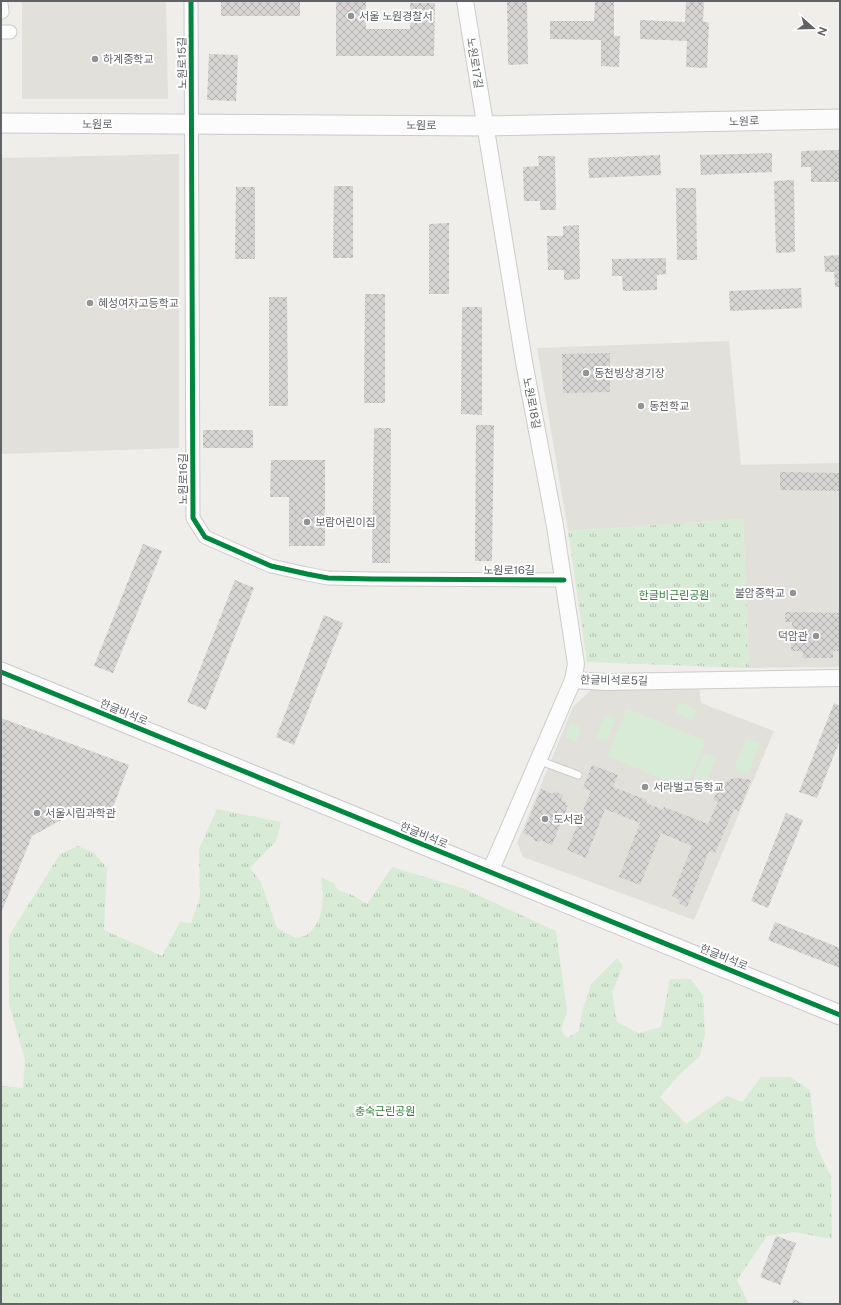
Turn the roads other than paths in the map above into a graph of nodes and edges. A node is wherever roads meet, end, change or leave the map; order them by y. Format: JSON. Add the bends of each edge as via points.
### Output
{"nodes":[{"id":1,"x":191,"y":1,"type":"edge"},
{"id":2,"x":465,"y":1,"type":"edge"},
{"id":3,"x":840,"y":119,"type":"edge"},
{"id":4,"x":1,"y":123,"type":"edge"},
{"id":5,"x":193,"y":124,"type":"junction"},
{"id":6,"x":485,"y":126,"type":"junction"},
{"id":7,"x":564,"y":580,"type":"junction"},
{"id":8,"x":1,"y":672,"type":"edge"},
{"id":9,"x":840,"y":678,"type":"edge"},
{"id":10,"x":573,"y":680,"type":"junction"},
{"id":11,"x":538,"y":760,"type":"junction"},
{"id":12,"x":578,"y":775,"type":"dead end"},
{"id":13,"x":490,"y":872,"type":"junction"},
{"id":14,"x":840,"y":1015,"type":"edge"}],
"edges":[{"from":1,"to":5,"type":"street","name":"노원로15길"},
{"from":2,"to":6,"type":"street","name":"노원로17길"},
{"from":3,"to":6,"type":"main road","name":"노원로"},
{"from":4,"to":5,"type":"main road","name":"노원로"},
{"from":5,"to":6,"type":"main road","name":"노원로"},
{"from":5,"to":7,"type":"street","name":"노원로16길","via":[[193,518],[205,537],[271,566],[328,578]]},
{"from":6,"to":7,"type":"street","name":"노원로18길","via":[[524,362]]},
{"from":7,"to":10,"type":"street","name":"노원로18길","via":[[575,646],[576,664]]},
{"from":8,"to":13,"type":"main road","name":"한글비석로"},
{"from":9,"to":10,"type":"street","name":"한글비석로5길","via":[[606,682]]},
{"from":10,"to":11,"type":"street","name":"한글비석로5길"},
{"from":11,"to":12,"type":"lane"},
{"from":11,"to":13,"type":"street","name":"한글비석로5길"},
{"from":13,"to":14,"type":"main road","name":"한글비석로"}]}
